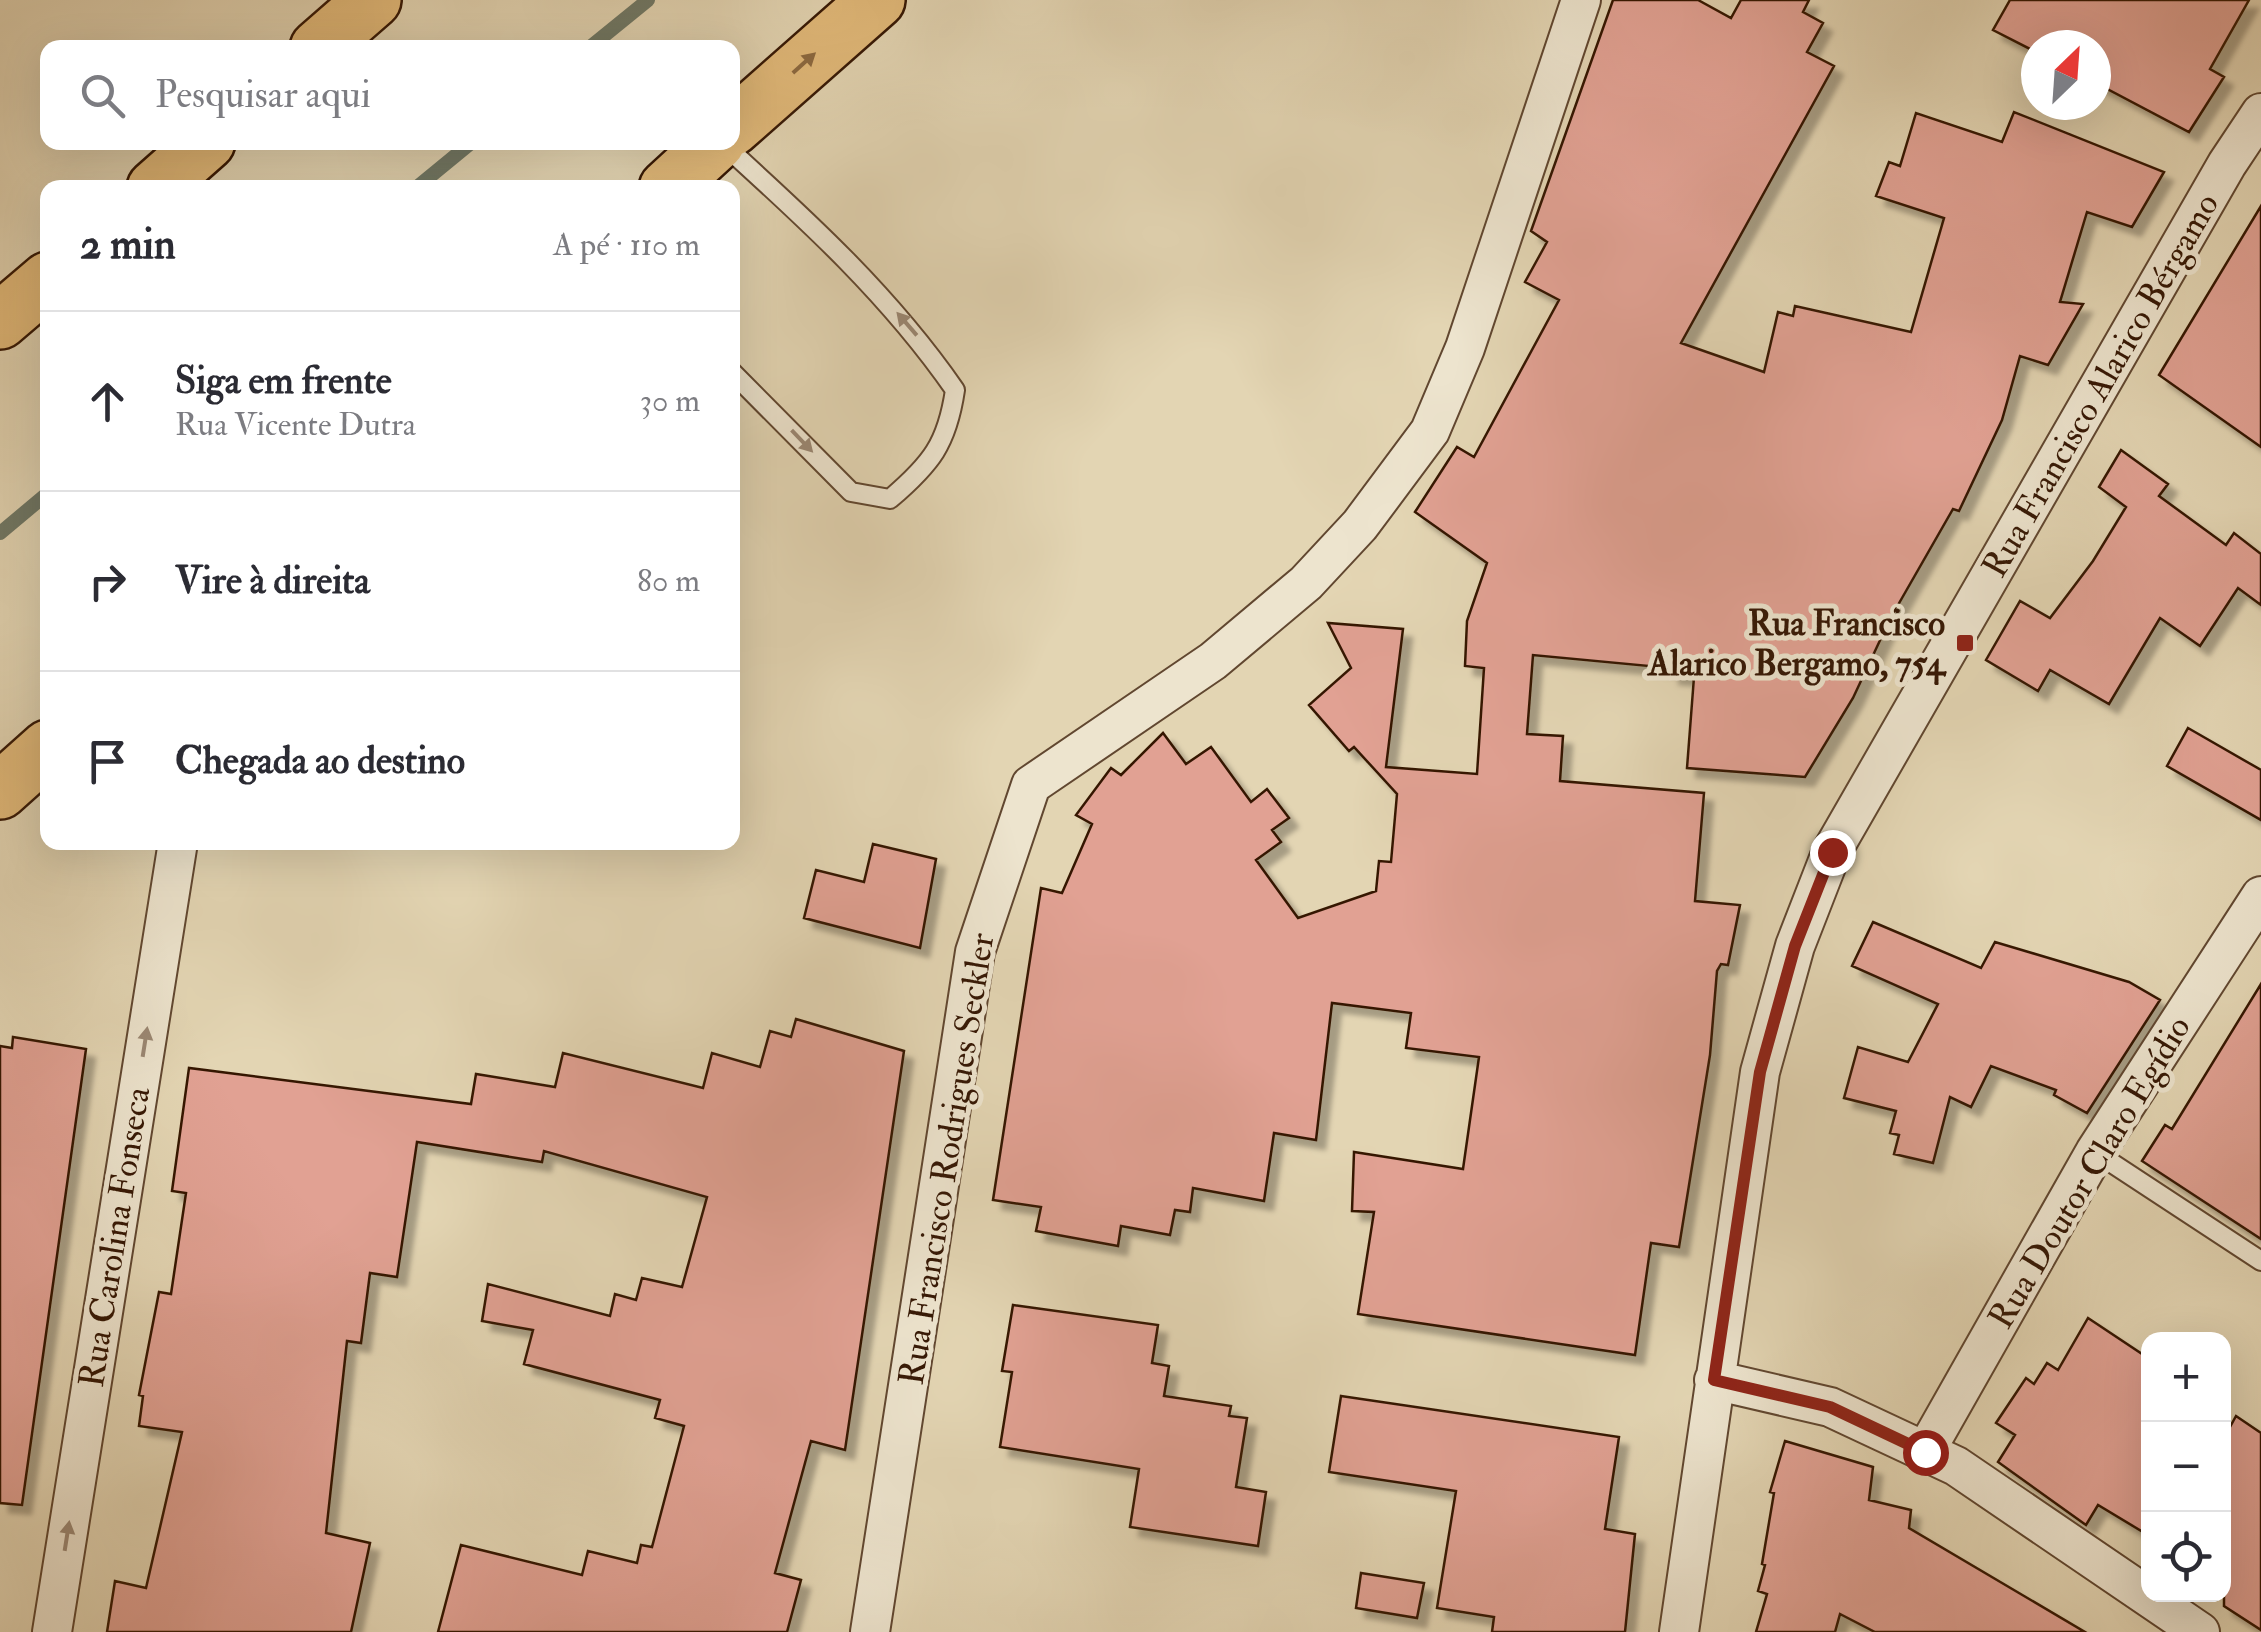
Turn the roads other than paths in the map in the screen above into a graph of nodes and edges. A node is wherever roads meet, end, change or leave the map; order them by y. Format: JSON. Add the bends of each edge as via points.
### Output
{"nodes":[{"id":1,"x":373,"y":0,"type":"edge"},
{"id":2,"x":877,"y":0,"type":"edge"},
{"id":3,"x":1582,"y":0,"type":"edge"},
{"id":4,"x":327,"y":40,"type":"edge"},
{"id":5,"x":2261,"y":114,"type":"edge"},
{"id":6,"x":740,"y":121,"type":"edge"},
{"id":7,"x":199,"y":150,"type":"edge"},
{"id":8,"x":710,"y":150,"type":"edge"},
{"id":9,"x":728,"y":150,"type":"edge"},
{"id":10,"x":164,"y":180,"type":"edge"},
{"id":11,"x":676,"y":180,"type":"edge"},
{"id":12,"x":40,"y":287,"type":"edge"},
{"id":13,"x":0,"y":321,"type":"edge"},
{"id":14,"x":740,"y":380,"type":"edge"},
{"id":15,"x":40,"y":755,"type":"edge"},
{"id":16,"x":0,"y":791,"type":"edge"},
{"id":17,"x":177,"y":850,"type":"edge"},
{"id":18,"x":2261,"y":896,"type":"edge"},
{"id":19,"x":2095,"y":1152,"type":"junction"},
{"id":20,"x":2261,"y":1262,"type":"edge"},
{"id":21,"x":1714,"y":1380,"type":"junction"},
{"id":22,"x":1925,"y":1452,"type":"junction"},
{"id":23,"x":52,"y":1632,"type":"edge"},
{"id":24,"x":870,"y":1632,"type":"edge"},
{"id":25,"x":1679,"y":1632,"type":"edge"},
{"id":26,"x":2200,"y":1632,"type":"edge"}],
"edges":[{"from":1,"to":4,"type":"highway"},
{"from":6,"to":2,"type":"highway","one_way":true},
{"from":3,"to":24,"type":"street","name":"Rua Francisco Rodrigues Seckler","via":[[1466,348],[1430,431],[1360,525],[1306,583],[1213,661],[1030,785],[976,952]]},
{"from":5,"to":21,"type":"street","name":"Rua Francisco Alarico Bérgamo","via":[[1832,852],[1795,946],[1760,1072]]},
{"from":7,"to":10,"type":"highway"},
{"from":8,"to":11,"type":"highway"},
{"from":14,"to":9,"type":"lane","one_way":true,"via":[[851,492],[890,498],[930,465],[950,421],[955,390],[913,330],[822,234]]},
{"from":12,"to":13,"type":"highway"},
{"from":15,"to":16,"type":"highway"},
{"from":23,"to":17,"type":"street","name":"Rua Carolina Fonseca","one_way":true},
{"from":18,"to":19,"type":"street","name":"Rua Doutor Claro Egídio"},
{"from":19,"to":20,"type":"lane"},
{"from":19,"to":22,"type":"street","name":"Rua Doutor Claro Egídio"},
{"from":21,"to":22,"type":"street","via":[[1830,1407]]},
{"from":21,"to":25,"type":"street","name":"Rua Francisco Alarico Bérgamo"},
{"from":22,"to":26,"type":"street","via":[[1956,1466]]}]}
